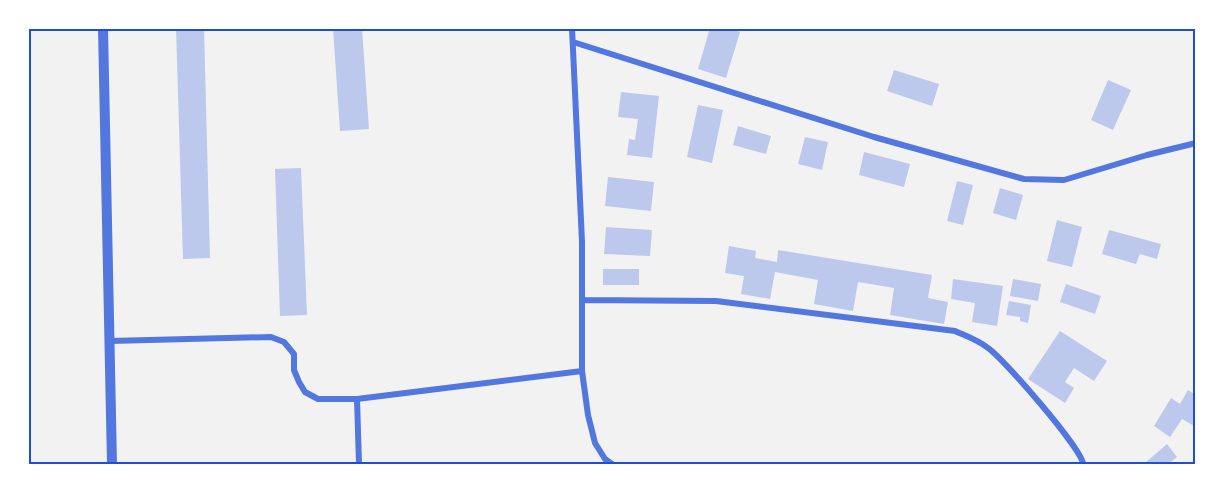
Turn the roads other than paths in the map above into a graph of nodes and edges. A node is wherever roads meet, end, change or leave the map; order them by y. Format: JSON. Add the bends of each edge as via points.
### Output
{"nodes":[{"id":1,"x":103,"y":28,"type":"edge"},
{"id":2,"x":572,"y":28,"type":"edge"},
{"id":3,"x":573,"y":42,"type":"junction"},
{"id":4,"x":1196,"y":143,"type":"edge"},
{"id":5,"x":582,"y":300,"type":"junction"},
{"id":6,"x":110,"y":341,"type":"junction"},
{"id":7,"x":582,"y":371,"type":"junction"},
{"id":8,"x":357,"y":399,"type":"junction"},
{"id":9,"x":112,"y":465,"type":"edge"},
{"id":10,"x":360,"y":465,"type":"edge"},
{"id":11,"x":612,"y":465,"type":"edge"},
{"id":12,"x":1083,"y":465,"type":"edge"}],
"edges":[{"from":1,"to":6,"type":"street"},
{"from":2,"to":3,"type":"street"},
{"from":3,"to":4,"type":"street","via":[[874,137],[1024,179],[1064,180]]},
{"from":3,"to":5,"type":"street"},
{"from":5,"to":7,"type":"street"},
{"from":5,"to":12,"type":"street","via":[[716,301],[955,332],[990,349],[1058,425]]},
{"from":6,"to":8,"type":"street","via":[[271,338],[284,342],[294,354],[294,370],[305,392],[318,399]]},
{"from":6,"to":9,"type":"street"},
{"from":7,"to":8,"type":"street"},
{"from":7,"to":11,"type":"street","via":[[595,442]]},
{"from":8,"to":10,"type":"street"}]}
